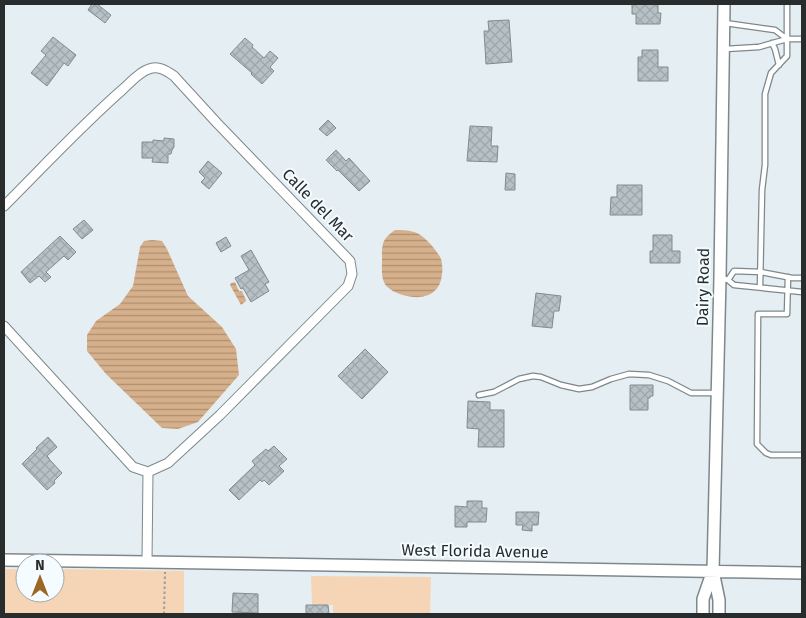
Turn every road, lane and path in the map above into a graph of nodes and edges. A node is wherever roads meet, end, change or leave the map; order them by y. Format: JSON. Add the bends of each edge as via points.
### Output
{"nodes":[{"id":1,"x":724,"y":4,"type":"edge"},
{"id":2,"x":787,"y":4,"type":"edge"},
{"id":3,"x":724,"y":23,"type":"junction"},
{"id":4,"x":787,"y":39,"type":"junction"},
{"id":5,"x":802,"y":39,"type":"edge"},
{"id":6,"x":772,"y":43,"type":"junction"},
{"id":7,"x":724,"y":49,"type":"junction"},
{"id":8,"x":779,"y":64,"type":"junction"},
{"id":9,"x":4,"y":206,"type":"edge"},
{"id":10,"x":761,"y":272,"type":"junction"},
{"id":11,"x":788,"y":277,"type":"junction"},
{"id":12,"x":802,"y":278,"type":"edge"},
{"id":13,"x":724,"y":279,"type":"junction"},
{"id":14,"x":760,"y":287,"type":"junction"},
{"id":15,"x":788,"y":290,"type":"junction"},
{"id":16,"x":802,"y":292,"type":"edge"},
{"id":17,"x":4,"y":326,"type":"edge"},
{"id":18,"x":717,"y":393,"type":"junction"},
{"id":19,"x":479,"y":395,"type":"dead end"},
{"id":20,"x":802,"y":455,"type":"edge"},
{"id":21,"x":148,"y":472,"type":"junction"},
{"id":22,"x":4,"y":560,"type":"edge"},
{"id":23,"x":147,"y":562,"type":"junction"},
{"id":24,"x":165,"y":562,"type":"junction"},
{"id":25,"x":713,"y":571,"type":"junction"},
{"id":26,"x":802,"y":573,"type":"edge"},
{"id":27,"x":164,"y":614,"type":"edge"},
{"id":28,"x":703,"y":614,"type":"edge"},
{"id":29,"x":719,"y":614,"type":"edge"}],
"edges":[{"from":1,"to":3,"type":"street","name":"Dairy Road"},
{"from":2,"to":4,"type":"lane"},
{"from":3,"to":4,"type":"lane","via":[[775,30]]},
{"from":3,"to":7,"type":"street","name":"Dairy Road"},
{"from":4,"to":5,"type":"lane"},
{"from":4,"to":6,"type":"lane"},
{"from":4,"to":8,"type":"lane","via":[[787,56]]},
{"from":6,"to":7,"type":"lane"},
{"from":6,"to":8,"type":"lane"},
{"from":7,"to":13,"type":"street","name":"Dairy Road"},
{"from":8,"to":10,"type":"lane","via":[[771,73],[765,94]]},
{"from":9,"to":21,"type":"street","name":"Calle del Mar","via":[[107,104],[149,68],[158,68],[174,76],[350,260],[352,274],[348,286],[220,414],[168,462]]},
{"from":10,"to":11,"type":"lane"},
{"from":10,"to":13,"type":"lane","via":[[734,271]]},
{"from":10,"to":14,"type":"lane"},
{"from":11,"to":12,"type":"lane"},
{"from":11,"to":15,"type":"lane"},
{"from":13,"to":14,"type":"lane","via":[[734,285]]},
{"from":13,"to":18,"type":"street","name":"Dairy Road"},
{"from":14,"to":15,"type":"lane"},
{"from":15,"to":16,"type":"lane"},
{"from":15,"to":20,"type":"lane","via":[[787,314],[758,314],[757,444],[771,455]]},
{"from":17,"to":21,"type":"street","via":[[133,467]]},
{"from":18,"to":19,"type":"lane","via":[[691,393],[649,375],[629,374],[579,389],[533,376]]},
{"from":18,"to":25,"type":"street","name":"Dairy Road"},
{"from":21,"to":23,"type":"street"},
{"from":22,"to":23,"type":"street","name":"West Florida Avenue"},
{"from":23,"to":24,"type":"street","name":"West Florida Avenue"},
{"from":24,"to":25,"type":"street","name":"West Florida Avenue"},
{"from":24,"to":27,"type":"path"},
{"from":25,"to":26,"type":"street","name":"West Florida Avenue"},
{"from":25,"to":28,"type":"street","name":"Dairy Road","via":[[703,599]]},
{"from":25,"to":29,"type":"street","name":"Dairy Road"}]}
